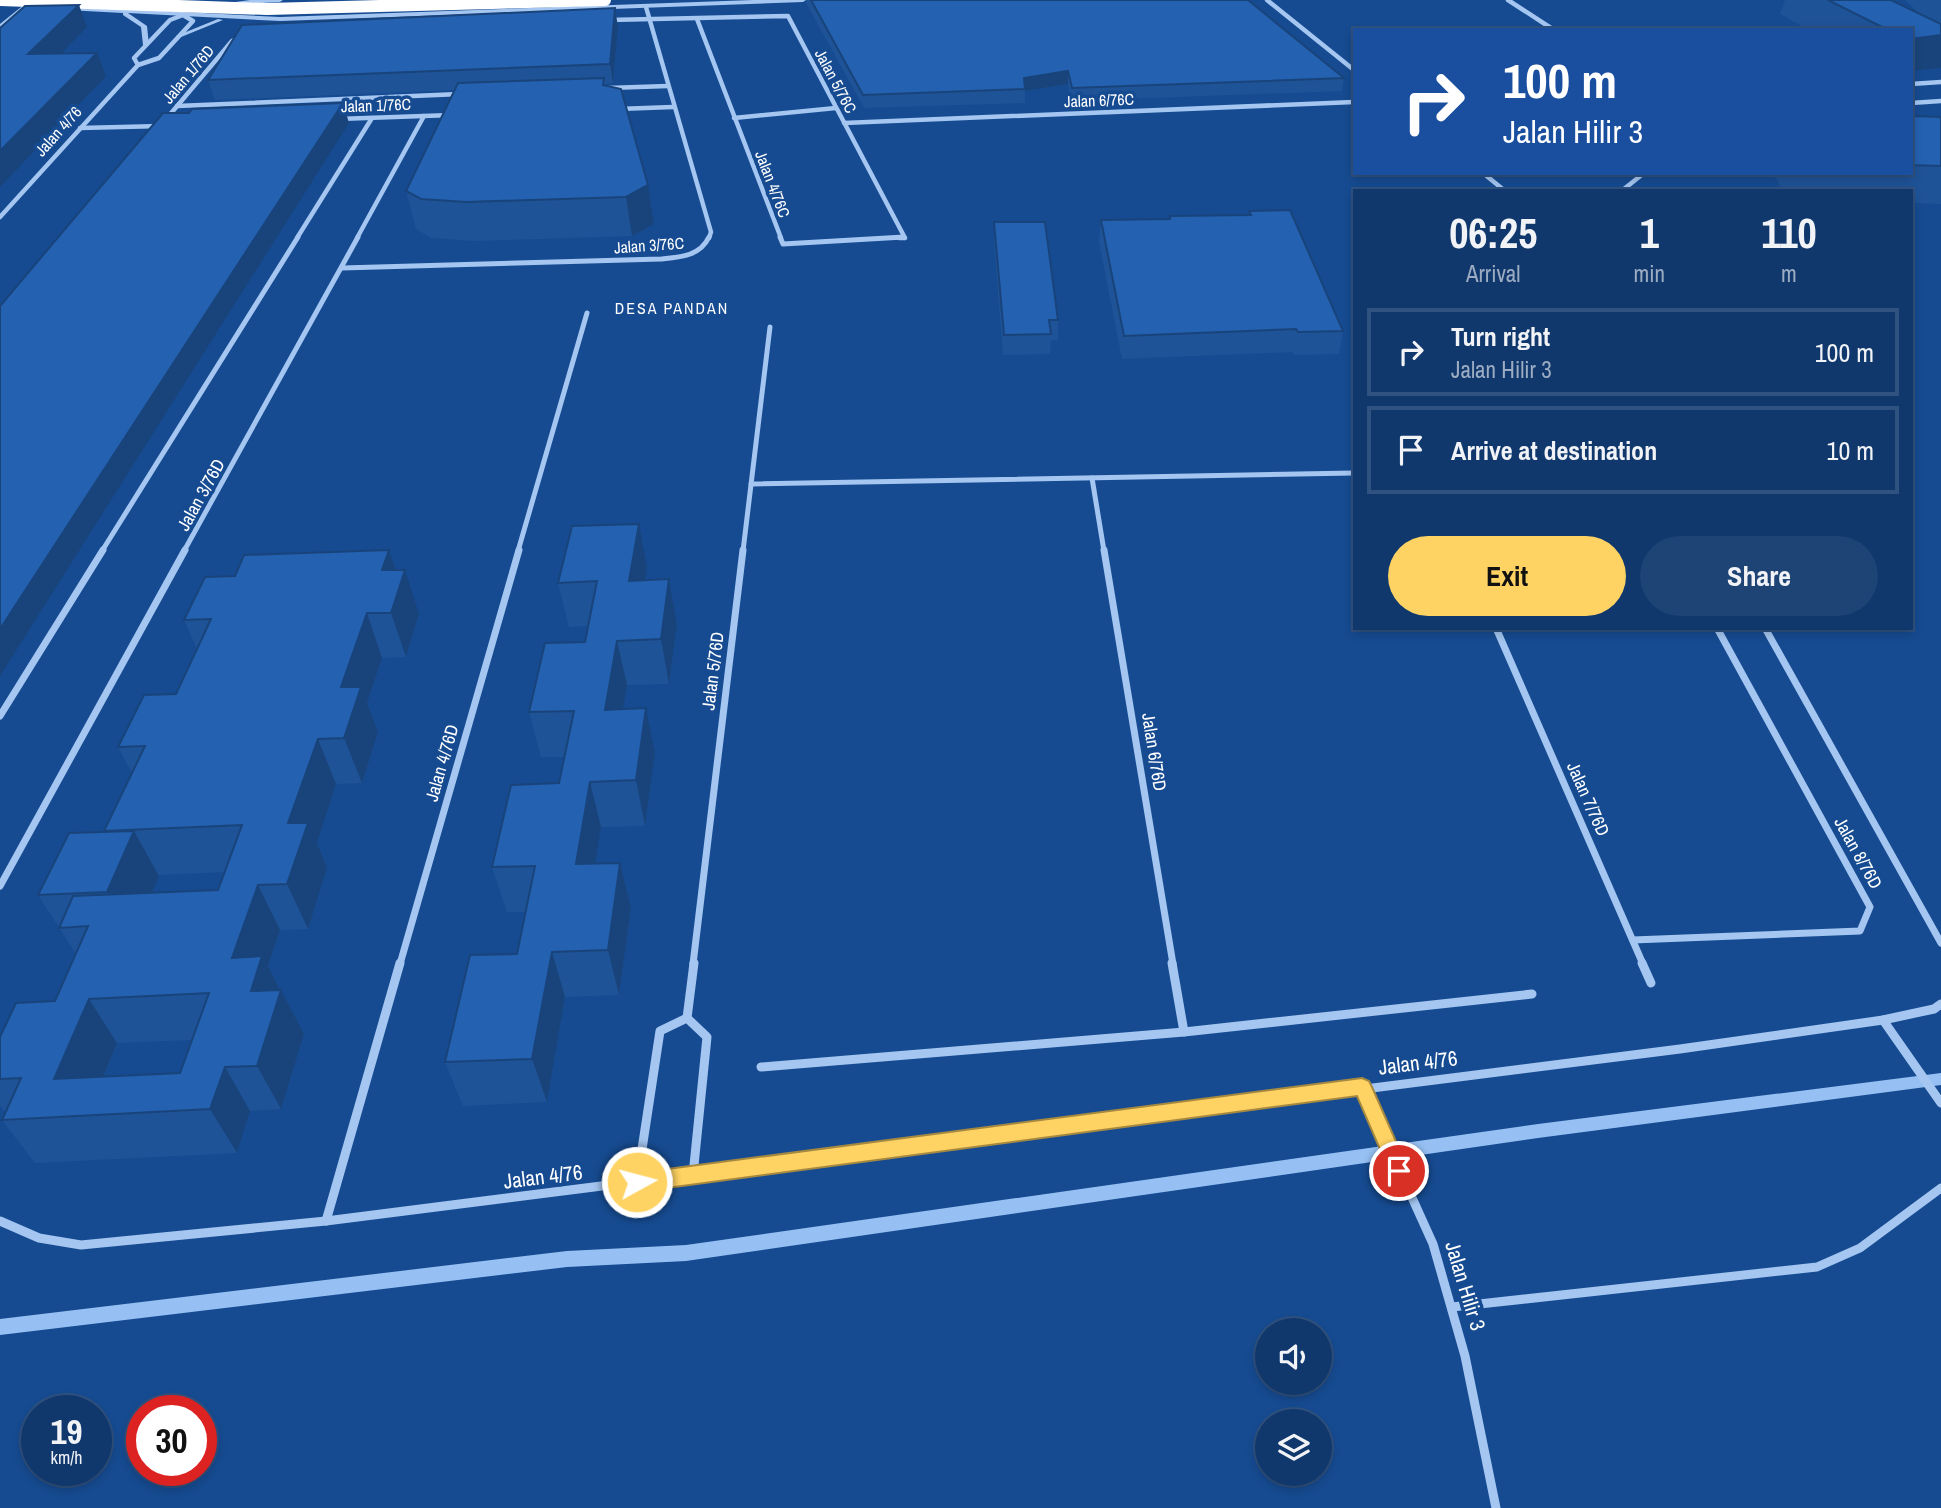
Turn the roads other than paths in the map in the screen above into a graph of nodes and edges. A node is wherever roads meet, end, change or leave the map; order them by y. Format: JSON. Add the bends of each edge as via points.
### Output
{"nodes":[{"id":1,"x":140,"y":0,"type":"edge"},
{"id":2,"x":213,"y":0,"type":"edge"},
{"id":3,"x":279,"y":0,"type":"edge"},
{"id":4,"x":393,"y":0,"type":"edge"},
{"id":5,"x":531,"y":0,"type":"edge"},
{"id":6,"x":605,"y":0,"type":"edge"},
{"id":7,"x":803,"y":0,"type":"edge"},
{"id":8,"x":1267,"y":0,"type":"edge"},
{"id":9,"x":1508,"y":0,"type":"edge"},
{"id":10,"x":0,"y":2,"type":"edge"},
{"id":11,"x":26,"y":6,"type":"junction"},
{"id":12,"x":646,"y":7,"type":"junction"},
{"id":13,"x":117,"y":11,"type":"junction"},
{"id":14,"x":183,"y":15,"type":"junction"},
{"id":15,"x":241,"y":18,"type":"junction"},
{"id":16,"x":649,"y":19,"type":"junction"},
{"id":17,"x":697,"y":19,"type":"junction"},
{"id":18,"x":596,"y":21,"type":"edge"},
{"id":19,"x":0,"y":27,"type":"edge"},
{"id":20,"x":1551,"y":28,"type":"edge"},
{"id":21,"x":179,"y":36,"type":"junction"},
{"id":22,"x":245,"y":37,"type":"edge"},
{"id":23,"x":146,"y":45,"type":"junction"},
{"id":24,"x":138,"y":65,"type":"junction"},
{"id":25,"x":1353,"y":69,"type":"edge"},
{"id":26,"x":1941,"y":82,"type":"edge"},
{"id":27,"x":1913,"y":83,"type":"edge"},
{"id":28,"x":668,"y":86,"type":"junction"},
{"id":29,"x":601,"y":89,"type":"edge"},
{"id":30,"x":467,"y":94,"type":"edge"},
{"id":31,"x":1941,"y":101,"type":"edge"},
{"id":32,"x":1353,"y":102,"type":"edge"},
{"id":33,"x":1913,"y":103,"type":"edge"},
{"id":34,"x":177,"y":106,"type":"junction"},
{"id":35,"x":673,"y":107,"type":"junction"},
{"id":36,"x":836,"y":108,"type":"junction"},
{"id":37,"x":604,"y":109,"type":"edge"},
{"id":38,"x":466,"y":114,"type":"edge"},
{"id":39,"x":424,"y":116,"type":"junction"},
{"id":40,"x":372,"y":118,"type":"junction"},
{"id":41,"x":734,"y":118,"type":"junction"},
{"id":42,"x":333,"y":119,"type":"edge"},
{"id":43,"x":844,"y":123,"type":"junction"},
{"id":44,"x":174,"y":125,"type":"edge"},
{"id":45,"x":161,"y":126,"type":"junction"},
{"id":46,"x":80,"y":128,"type":"junction"},
{"id":47,"x":152,"y":136,"type":"edge"},
{"id":48,"x":1485,"y":175,"type":"edge"},
{"id":49,"x":1642,"y":175,"type":"edge"},
{"id":50,"x":1503,"y":189,"type":"edge"},
{"id":51,"x":1624,"y":189,"type":"edge"},
{"id":52,"x":0,"y":217,"type":"edge"},
{"id":53,"x":905,"y":238,"type":"joint"},
{"id":54,"x":342,"y":268,"type":"junction"},
{"id":55,"x":587,"y":313,"type":"dead end"},
{"id":56,"x":770,"y":327,"type":"dead end"},
{"id":57,"x":1353,"y":473,"type":"edge"},
{"id":58,"x":1092,"y":478,"type":"junction"},
{"id":59,"x":751,"y":484,"type":"junction"},
{"id":60,"x":1497,"y":630,"type":"edge"},
{"id":61,"x":1718,"y":630,"type":"edge"},
{"id":62,"x":1766,"y":630,"type":"edge"},
{"id":63,"x":0,"y":716,"type":"edge"},
{"id":64,"x":0,"y":886,"type":"edge"},
{"id":65,"x":1633,"y":940,"type":"junction"},
{"id":66,"x":1941,"y":943,"type":"edge"},
{"id":67,"x":1651,"y":983,"type":"dead end"},
{"id":68,"x":1532,"y":994,"type":"dead end"},
{"id":69,"x":1941,"y":1004,"type":"edge"},
{"id":70,"x":687,"y":1018,"type":"junction"},
{"id":71,"x":1883,"y":1020,"type":"junction"},
{"id":72,"x":1184,"y":1032,"type":"junction"},
{"id":73,"x":761,"y":1067,"type":"dead end"},
{"id":74,"x":1362,"y":1087,"type":"junction"},
{"id":75,"x":1941,"y":1103,"type":"edge"},
{"id":76,"x":693,"y":1175,"type":"junction"},
{"id":77,"x":637,"y":1182,"type":"junction"},
{"id":78,"x":1941,"y":1188,"type":"edge"},
{"id":79,"x":0,"y":1221,"type":"edge"},
{"id":80,"x":326,"y":1221,"type":"junction"},
{"id":81,"x":1452,"y":1307,"type":"junction"},
{"id":82,"x":1496,"y":1508,"type":"edge"}],
"edges":[{"from":1,"to":14,"type":"street","via":[[181,4],[187,7]]},
{"from":2,"to":4,"type":"highway"},
{"from":3,"to":14,"type":"street","via":[[227,3]]},
{"from":5,"to":14,"type":"street"},
{"from":6,"to":10,"type":"highway","bridge":true,"via":[[267,9]]},
{"from":7,"to":12,"type":"street"},
{"from":8,"to":25,"type":"street"},
{"from":9,"to":20,"type":"street"},
{"from":10,"to":11,"type":"street"},
{"from":11,"to":13,"type":"street"},
{"from":11,"to":19,"type":"street"},
{"from":12,"to":15,"type":"street"},
{"from":12,"to":16,"type":"street","name":"Jalan 3/76C"},
{"from":13,"to":14,"type":"street"},
{"from":13,"to":23,"type":"street","via":[[144,26]]},
{"from":14,"to":15,"type":"street"},
{"from":14,"to":21,"type":"street","via":[[193,21]]},
{"from":14,"to":23,"type":"street","name":"Jalan 4/76","via":[[170,20]]},
{"from":15,"to":21,"type":"street"},
{"from":16,"to":17,"type":"street"},
{"from":16,"to":18,"type":"street"},
{"from":16,"to":28,"type":"street","name":"Jalan 3/76C"},
{"from":17,"to":36,"type":"street","name":"Jalan 5/76C","via":[[788,16]]},
{"from":17,"to":41,"type":"street","name":"Jalan 4/76C"},
{"from":21,"to":24,"type":"street","name":"Jalan 4/76","via":[[159,58]]},
{"from":22,"to":34,"type":"street","name":"Jalan 1/76D","via":[[232,41]]},
{"from":23,"to":24,"type":"street","name":"Jalan 4/76","via":[[134,58]]},
{"from":24,"to":46,"type":"street","name":"Jalan 4/76"},
{"from":26,"to":27,"type":"street"},
{"from":28,"to":29,"type":"street"},
{"from":28,"to":35,"type":"street","name":"Jalan 3/76C"},
{"from":30,"to":34,"type":"street","name":"Jalan 1/76C"},
{"from":31,"to":33,"type":"street"},
{"from":32,"to":43,"type":"street","name":"Jalan 6/76C"},
{"from":34,"to":45,"type":"street","name":"Jalan 1/76D"},
{"from":35,"to":37,"type":"street"},
{"from":35,"to":54,"type":"street","name":"Jalan 3/76C","via":[[711,232],[708,243],[696,253],[661,258]]},
{"from":36,"to":41,"type":"street"},
{"from":36,"to":43,"type":"street","name":"Jalan 5/76C"},
{"from":38,"to":39,"type":"street","name":"Jalan 1/76C"},
{"from":39,"to":40,"type":"street","name":"Jalan 1/76C"},
{"from":39,"to":54,"type":"street","name":"Jalan 3/76D"},
{"from":40,"to":42,"type":"street","name":"Jalan 1/76C"},
{"from":40,"to":63,"type":"street"},
{"from":41,"to":53,"type":"street","name":"Jalan 4/76C","via":[[783,244]]},
{"from":43,"to":53,"type":"street","name":"Jalan 5/76C"},
{"from":44,"to":45,"type":"street"},
{"from":45,"to":46,"type":"street"},
{"from":45,"to":47,"type":"street","name":"Jalan 1/76D"},
{"from":46,"to":52,"type":"street","name":"Jalan 4/76"},
{"from":48,"to":50,"type":"street"},
{"from":49,"to":51,"type":"street"},
{"from":54,"to":64,"type":"street","name":"Jalan 3/76D"},
{"from":55,"to":80,"type":"street","name":"Jalan 4/76D"},
{"from":56,"to":59,"type":"street","name":"Jalan 5/76D"},
{"from":57,"to":58,"type":"street"},
{"from":58,"to":59,"type":"street"},
{"from":58,"to":72,"type":"street","name":"Jalan 6/76D"},
{"from":59,"to":70,"type":"street","name":"Jalan 5/76D"},
{"from":60,"to":65,"type":"street","name":"Jalan 7/76D"},
{"from":61,"to":65,"type":"street","name":"Jalan 8/76D","via":[[1870,906],[1860,931]]},
{"from":62,"to":66,"type":"street"},
{"from":65,"to":67,"type":"street","name":"Jalan 7/76D"},
{"from":68,"to":72,"type":"street"},
{"from":69,"to":71,"type":"street","name":"Jalan 4/76"},
{"from":70,"to":76,"type":"street","via":[[707,1037]]},
{"from":70,"to":77,"type":"street","via":[[660,1031]]},
{"from":71,"to":74,"type":"street","name":"Jalan 4/76"},
{"from":71,"to":75,"type":"street"},
{"from":72,"to":73,"type":"street"},
{"from":74,"to":76,"type":"street","name":"Jalan 4/76"},
{"from":74,"to":81,"type":"street","name":"Jalan Hilir 3","via":[[1433,1244]]},
{"from":76,"to":77,"type":"street","name":"Jalan 4/76"},
{"from":77,"to":80,"type":"street","name":"Jalan 4/76"},
{"from":78,"to":81,"type":"street","via":[[1915,1202],[1868,1243],[1817,1267]]},
{"from":79,"to":80,"type":"street","name":"Jalan 4/76","via":[[54,1243],[81,1245]]},
{"from":81,"to":82,"type":"street","name":"Jalan Hilir 3"}]}
